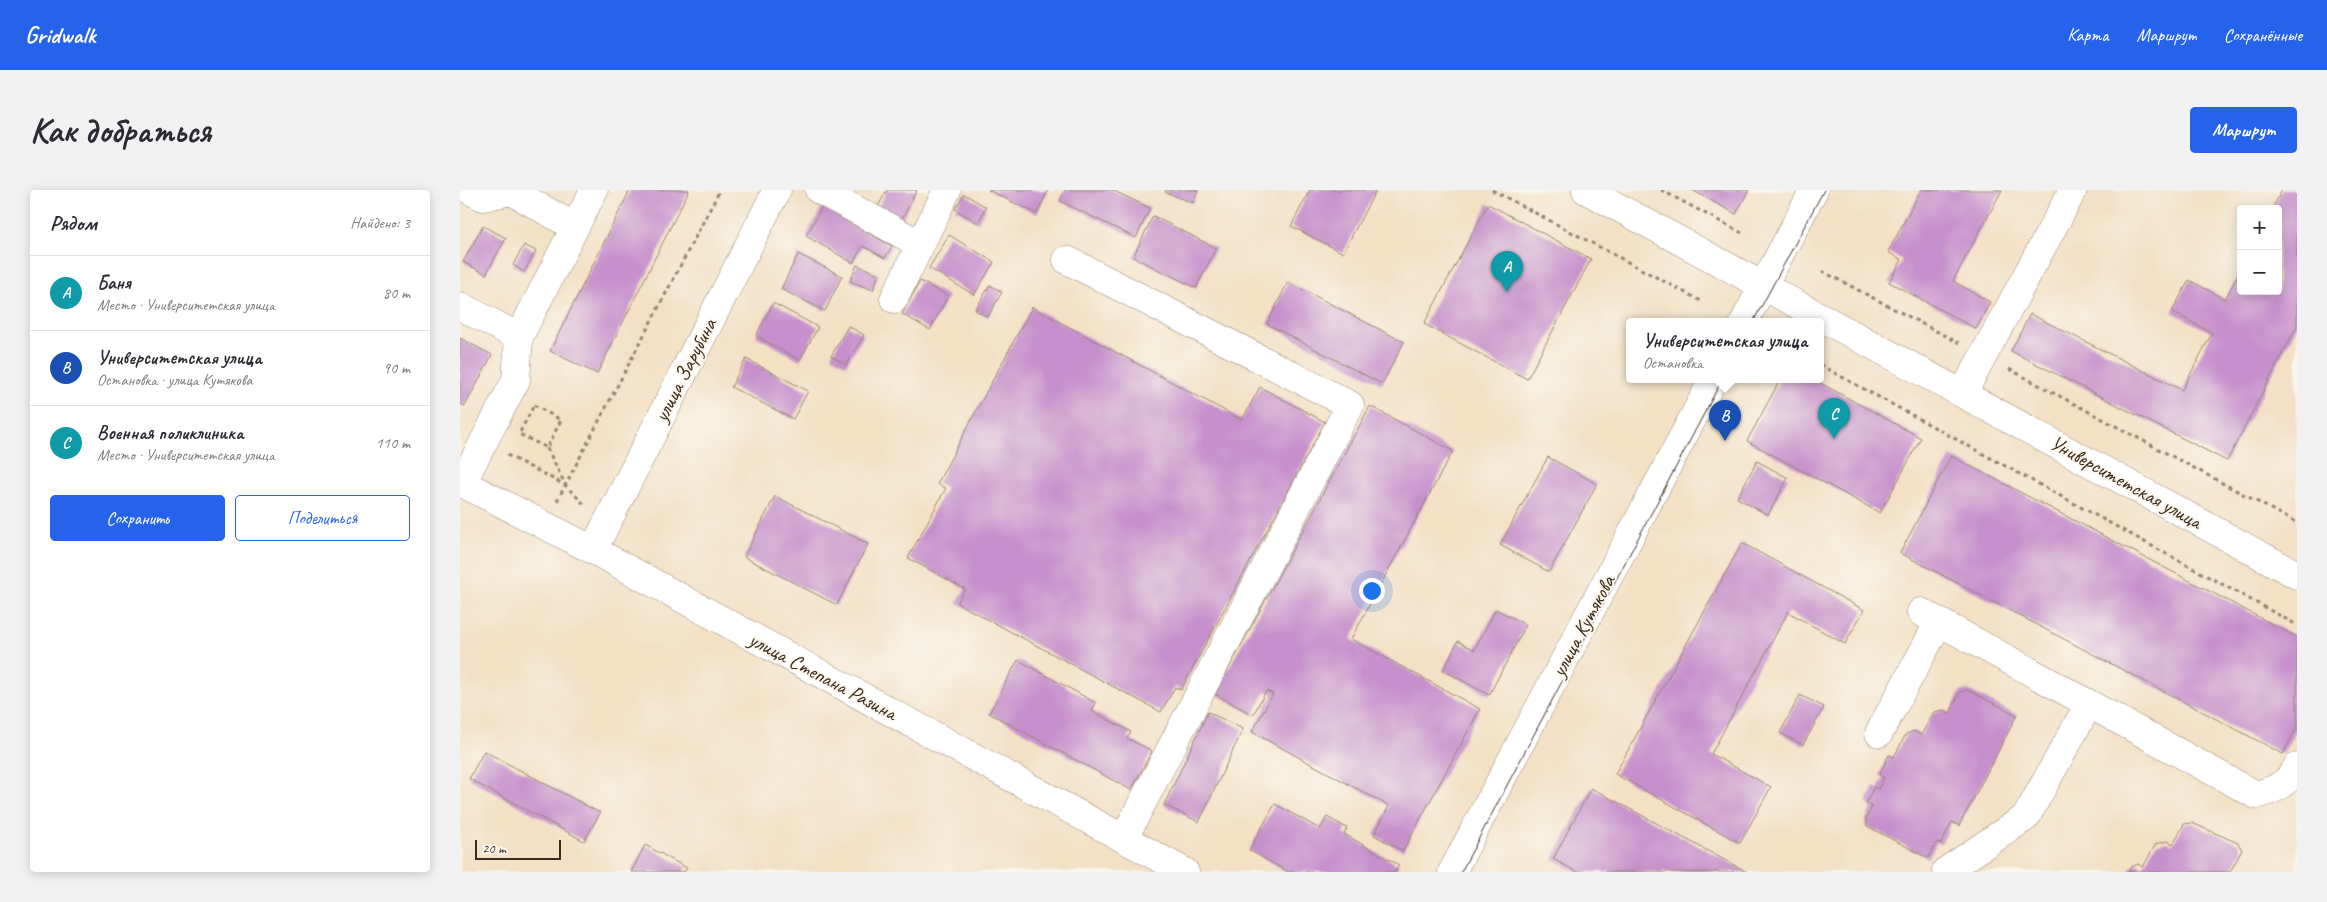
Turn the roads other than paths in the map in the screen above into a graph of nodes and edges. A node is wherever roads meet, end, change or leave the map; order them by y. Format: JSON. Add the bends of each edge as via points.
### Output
{"nodes":[{"id":1,"x":469,"y":190,"type":"edge"},
{"id":2,"x":511,"y":190,"type":"edge"},
{"id":3,"x":594,"y":190,"type":"edge"},
{"id":4,"x":777,"y":190,"type":"edge"},
{"id":5,"x":819,"y":190,"type":"edge"},
{"id":6,"x":947,"y":190,"type":"edge"},
{"id":7,"x":1586,"y":190,"type":"edge"},
{"id":8,"x":1814,"y":190,"type":"edge"},
{"id":9,"x":2073,"y":190,"type":"edge"},
{"id":10,"x":574,"y":227,"type":"junction"},
{"id":11,"x":920,"y":244,"type":"junction"},
{"id":12,"x":1067,"y":260,"type":"dead end"},
{"id":13,"x":1764,"y":285,"type":"junction"},
{"id":14,"x":894,"y":299,"type":"dead end"},
{"id":15,"x":460,"y":306,"type":"edge"},
{"id":16,"x":1746,"y":318,"type":"edge"},
{"id":17,"x":519,"y":337,"type":"junction"},
{"id":18,"x":1711,"y":383,"type":"edge"},
{"id":19,"x":1962,"y":393,"type":"junction"},
{"id":20,"x":461,"y":482,"type":"edge"},
{"id":21,"x":593,"y":550,"type":"junction"},
{"id":22,"x":2297,"y":575,"type":"edge"},
{"id":23,"x":2089,"y":704,"type":"junction"},
{"id":24,"x":1879,"y":733,"type":"dead end"},
{"id":25,"x":2297,"y":768,"type":"edge"},
{"id":26,"x":1124,"y":838,"type":"junction"},
{"id":27,"x":1946,"y":871,"type":"edge"},
{"id":28,"x":1186,"y":872,"type":"edge"},
{"id":29,"x":1452,"y":872,"type":"edge"}],
"edges":[{"from":1,"to":2,"type":"street","via":[[483,197]]},
{"from":2,"to":10,"type":"street"},
{"from":3,"to":10,"type":"street"},
{"from":4,"to":21,"type":"street","name":"улица Зарубина"},
{"from":5,"to":11,"type":"street"},
{"from":6,"to":11,"type":"street"},
{"from":7,"to":13,"type":"street","name":"Университетская улица"},
{"from":8,"to":13,"type":"street"},
{"from":9,"to":19,"type":"street"},
{"from":10,"to":17,"type":"street"},
{"from":11,"to":14,"type":"street"},
{"from":12,"to":26,"type":"street","via":[[1350,405]]},
{"from":13,"to":16,"type":"street"},
{"from":13,"to":19,"type":"street","name":"Университетская улица"},
{"from":15,"to":17,"type":"street"},
{"from":17,"to":20,"type":"street","via":[[516,380]]},
{"from":18,"to":29,"type":"street","name":"улица Кутякова"},
{"from":19,"to":22,"type":"street","name":"Университетская улица"},
{"from":20,"to":21,"type":"street","name":"улица Степана Разина"},
{"from":21,"to":26,"type":"street","name":"улица Степана Разина"},
{"from":23,"to":24,"type":"street","via":[[1930,617]]},
{"from":23,"to":25,"type":"street","via":[[2256,795],[2274,790]]},
{"from":23,"to":27,"type":"street","via":[[2026,817]]},
{"from":26,"to":28,"type":"street","name":"улица Степана Разина"}]}
